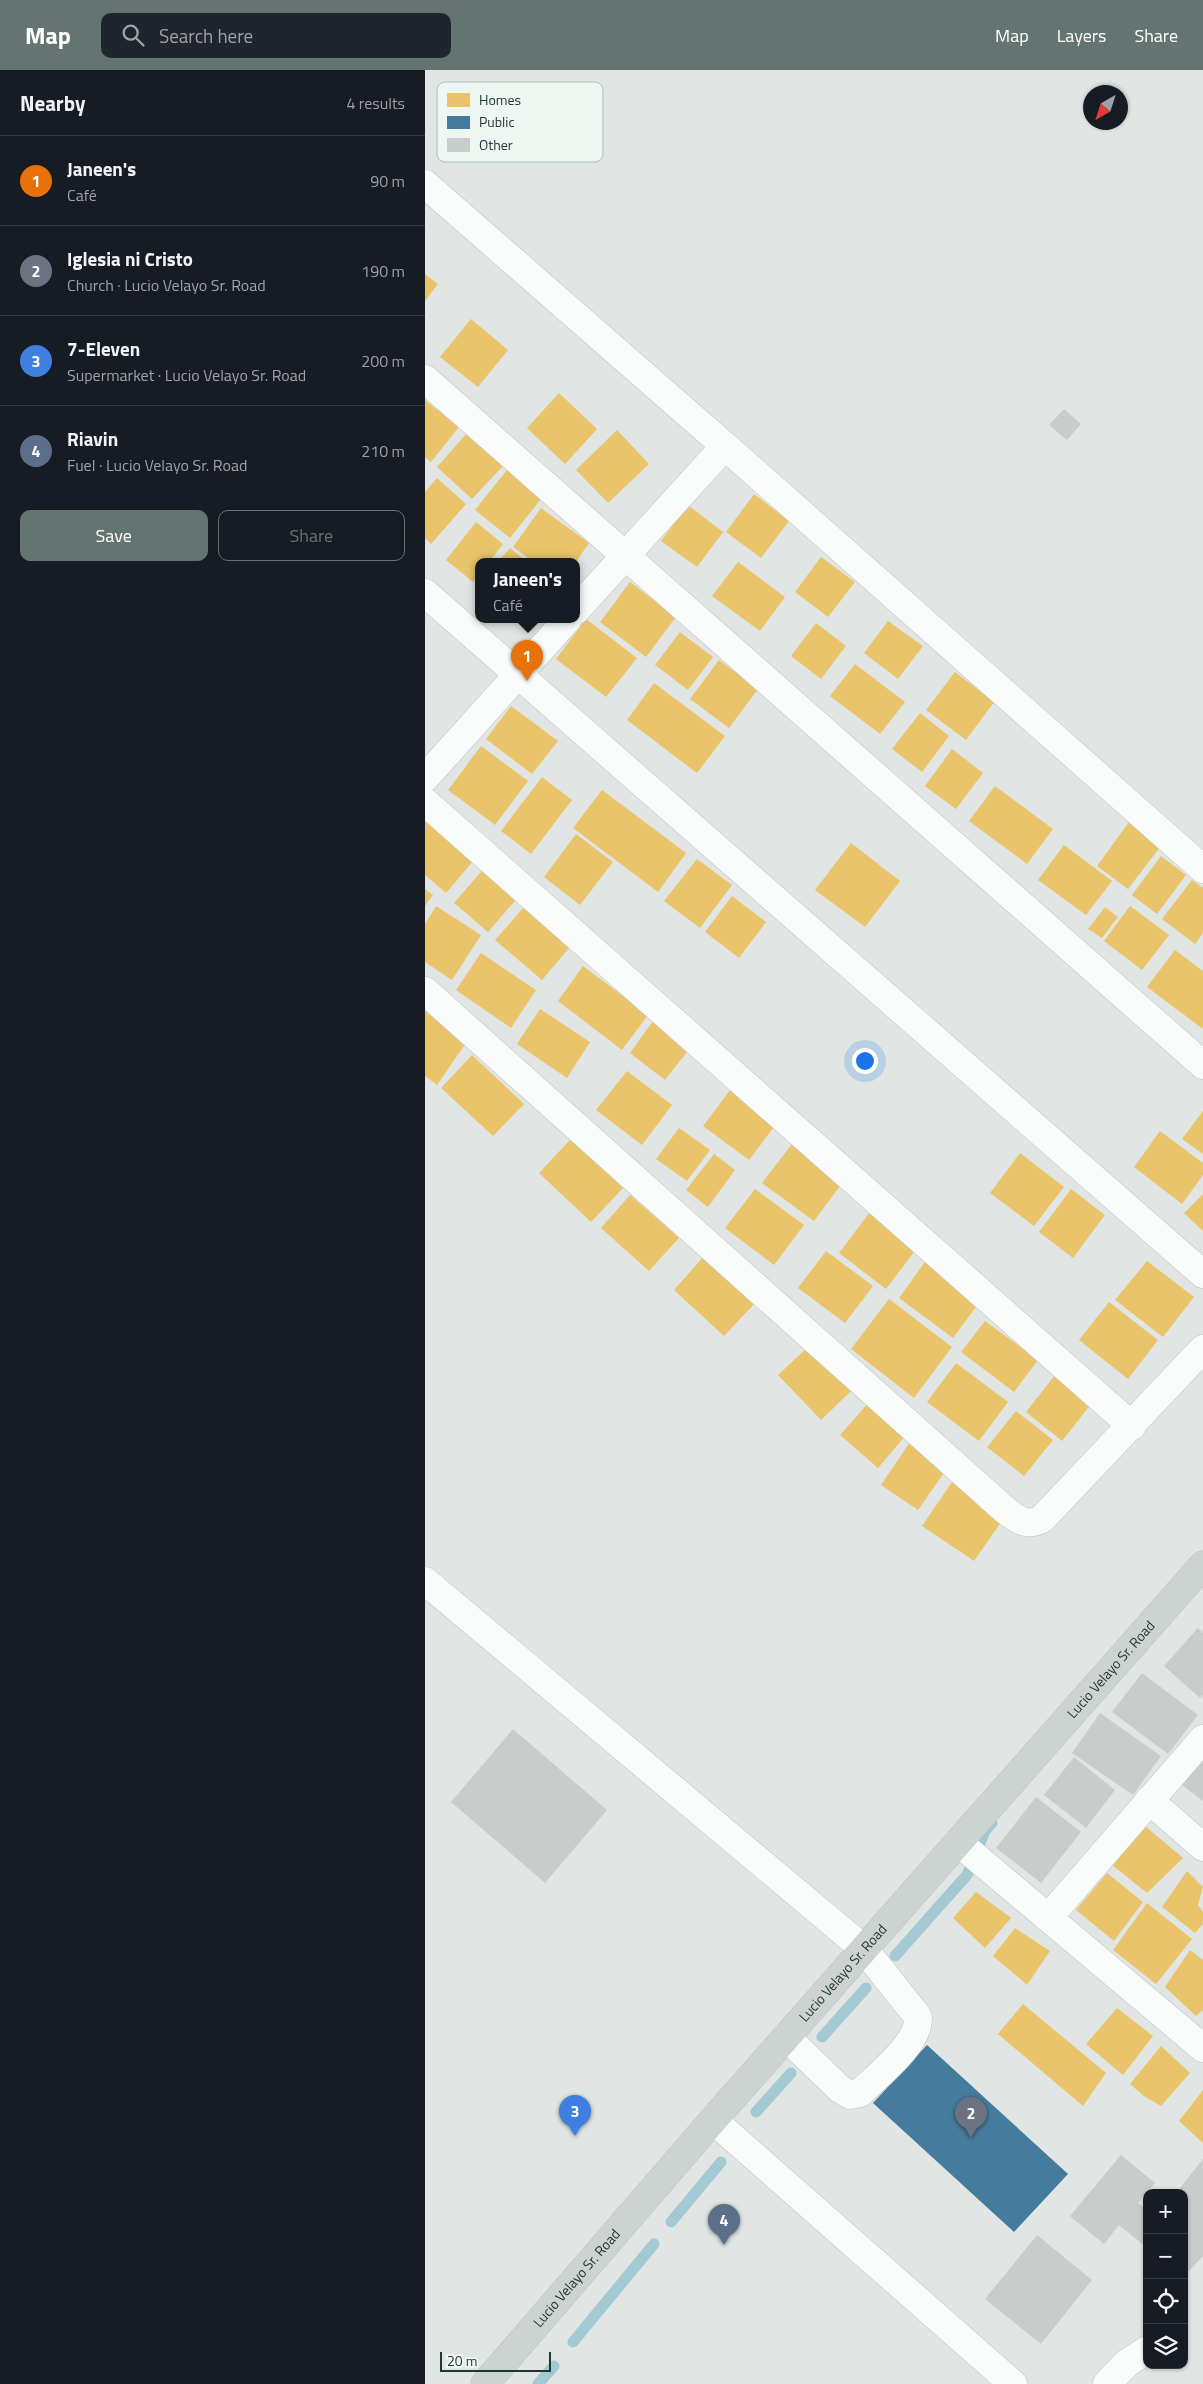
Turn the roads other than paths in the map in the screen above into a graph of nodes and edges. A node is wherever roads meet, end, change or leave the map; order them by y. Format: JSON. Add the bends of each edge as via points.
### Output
{"nodes":[{"id":1,"x":425,"y":184,"type":"edge"},
{"id":2,"x":425,"y":379,"type":"edge"},
{"id":3,"x":725,"y":446,"type":"junction"},
{"id":4,"x":625,"y":555,"type":"junction"},
{"id":5,"x":425,"y":593,"type":"edge"},
{"id":6,"x":580,"y":606,"type":"edge"},
{"id":7,"x":564,"y":623,"type":"edge"},
{"id":8,"x":518,"y":674,"type":"junction"},
{"id":9,"x":425,"y":778,"type":"edge"},
{"id":10,"x":425,"y":802,"type":"edge"},
{"id":11,"x":1203,"y":869,"type":"edge"},
{"id":12,"x":425,"y":992,"type":"edge"},
{"id":13,"x":1203,"y":1065,"type":"edge"},
{"id":14,"x":1203,"y":1274,"type":"edge"},
{"id":15,"x":1203,"y":1349,"type":"edge"},
{"id":16,"x":1133,"y":1426,"type":"junction"},
{"id":17,"x":1203,"y":1565,"type":"edge"},
{"id":18,"x":425,"y":1580,"type":"edge"},
{"id":19,"x":1203,"y":1738,"type":"edge"},
{"id":20,"x":1149,"y":1800,"type":"junction"},
{"id":21,"x":958,"y":1842,"type":"junction"},
{"id":22,"x":1203,"y":1847,"type":"edge"},
{"id":23,"x":1048,"y":1918,"type":"junction"},
{"id":24,"x":864,"y":1949,"type":"junction"},
{"id":25,"x":786,"y":2037,"type":"junction"},
{"id":26,"x":1203,"y":2048,"type":"edge"},
{"id":27,"x":713,"y":2120,"type":"junction"},
{"id":28,"x":1143,"y":2353,"type":"edge"},
{"id":29,"x":485,"y":2384,"type":"edge"},
{"id":30,"x":1013,"y":2384,"type":"edge"},
{"id":31,"x":1107,"y":2384,"type":"edge"}],
"edges":[{"from":1,"to":3,"type":"street"},
{"from":2,"to":4,"type":"street"},
{"from":3,"to":4,"type":"street"},
{"from":3,"to":11,"type":"street"},
{"from":4,"to":6,"type":"street"},
{"from":4,"to":13,"type":"street"},
{"from":5,"to":8,"type":"street"},
{"from":7,"to":8,"type":"street"},
{"from":8,"to":9,"type":"street"},
{"from":8,"to":14,"type":"street"},
{"from":10,"to":16,"type":"street"},
{"from":12,"to":16,"type":"street","via":[[1015,1518],[1033,1524],[1042,1519]]},
{"from":15,"to":16,"type":"street"},
{"from":17,"to":21,"type":"main road","name":"Lucio Velayo Sr. Road"},
{"from":18,"to":24,"type":"street"},
{"from":19,"to":20,"type":"street"},
{"from":20,"to":22,"type":"street"},
{"from":20,"to":23,"type":"street"},
{"from":21,"to":23,"type":"street"},
{"from":21,"to":24,"type":"main road","name":"Lucio Velayo Sr. Road"},
{"from":23,"to":26,"type":"street"},
{"from":24,"to":25,"type":"main road","name":"Lucio Velayo Sr. Road"},
{"from":24,"to":25,"type":"street","via":[[918,2017],[919,2027],[914,2039],[860,2093],[850,2095]]},
{"from":25,"to":27,"type":"main road","name":"Lucio Velayo Sr. Road"},
{"from":27,"to":29,"type":"main road","name":"Lucio Velayo Sr. Road"},
{"from":27,"to":30,"type":"street"},
{"from":28,"to":31,"type":"street","via":[[1127,2363]]}]}
